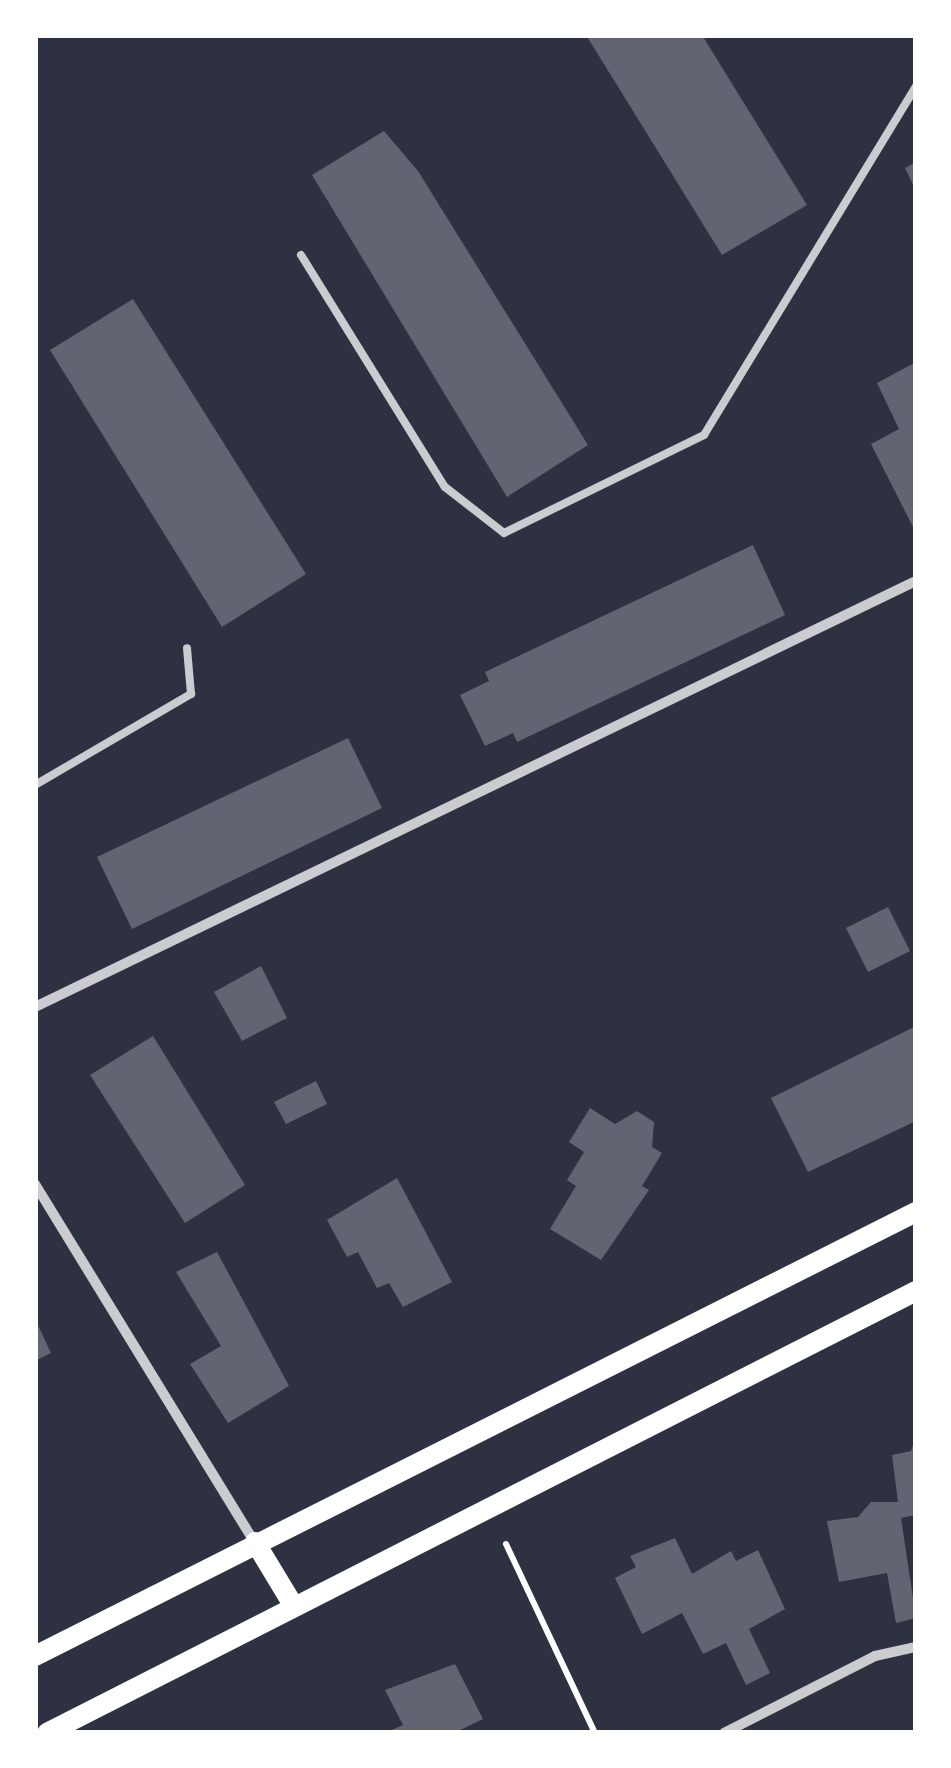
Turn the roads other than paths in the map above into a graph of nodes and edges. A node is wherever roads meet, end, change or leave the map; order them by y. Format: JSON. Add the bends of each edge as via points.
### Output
{"nodes":[{"id":1,"x":916,"y":86,"type":"edge"},
{"id":2,"x":301,"y":256,"type":"dead end"},
{"id":3,"x":916,"y":582,"type":"edge"},
{"id":4,"x":186,"y":648,"type":"dead end"},
{"id":5,"x":35,"y":785,"type":"edge"},
{"id":6,"x":35,"y":1007,"type":"edge"},
{"id":7,"x":35,"y":1184,"type":"edge"},
{"id":8,"x":916,"y":1212,"type":"edge"},
{"id":9,"x":916,"y":1291,"type":"edge"},
{"id":10,"x":254,"y":1542,"type":"junction"},
{"id":11,"x":292,"y":1602,"type":"junction"},
{"id":12,"x":916,"y":1648,"type":"edge"},
{"id":13,"x":35,"y":1656,"type":"edge"},
{"id":14,"x":48,"y":1733,"type":"edge"},
{"id":15,"x":724,"y":1733,"type":"edge"}],
"edges":[{"from":1,"to":2,"type":"lane","via":[[704,435],[504,533],[445,487]]},
{"from":3,"to":6,"type":"street"},
{"from":4,"to":5,"type":"lane","via":[[192,694]]},
{"from":7,"to":10,"type":"street"},
{"from":8,"to":10,"type":"main road"},
{"from":9,"to":11,"type":"main road"},
{"from":10,"to":11,"type":"main road"},
{"from":10,"to":13,"type":"main road"},
{"from":11,"to":14,"type":"main road"},
{"from":12,"to":15,"type":"street","via":[[875,1656]]}]}
